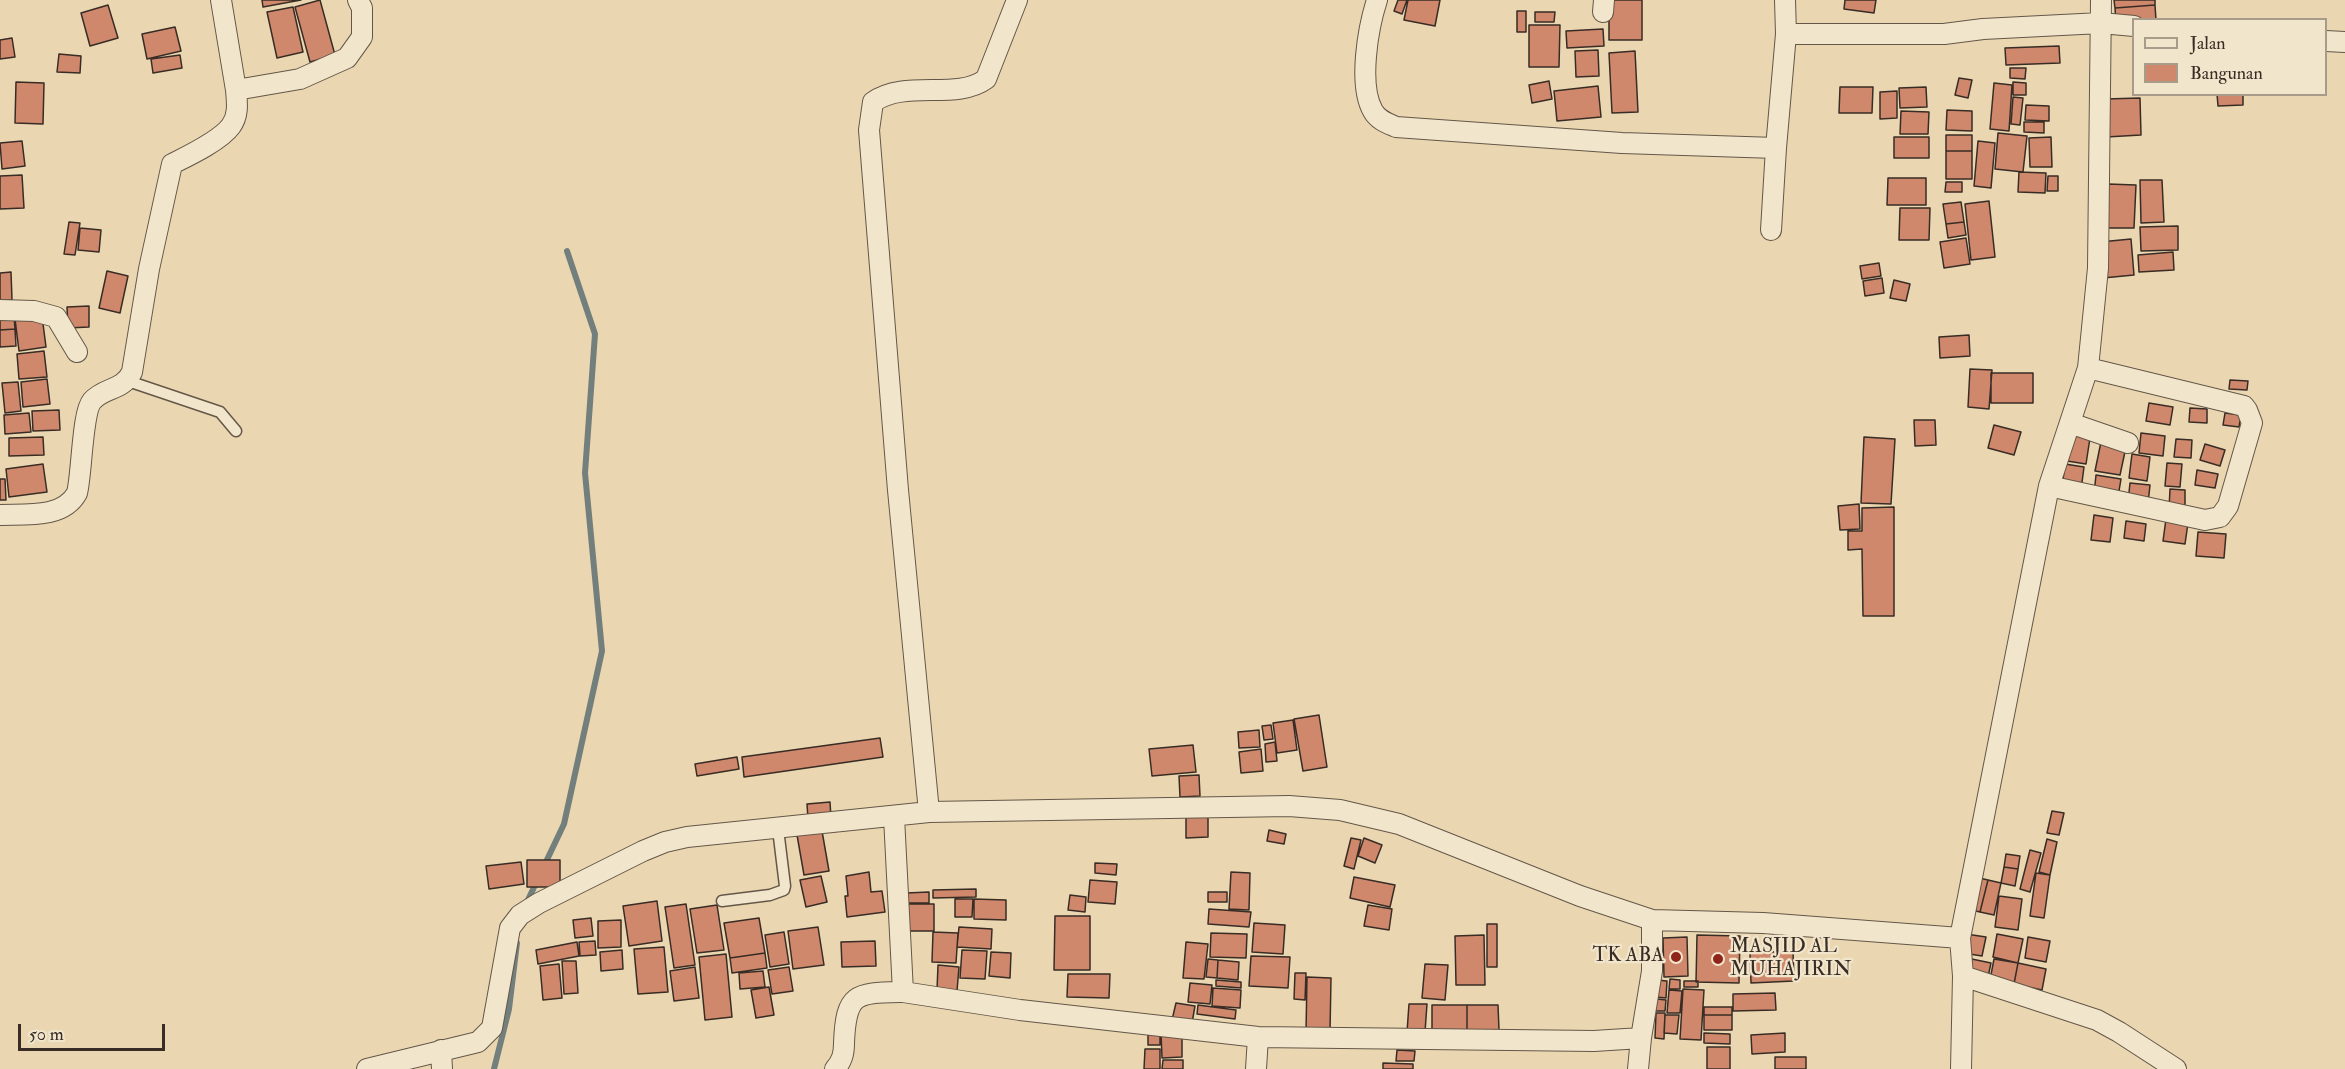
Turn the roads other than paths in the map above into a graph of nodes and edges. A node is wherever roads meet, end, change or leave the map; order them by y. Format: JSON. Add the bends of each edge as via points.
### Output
{"nodes":[{"id":1,"x":222,"y":0,"type":"edge"},
{"id":2,"x":358,"y":0,"type":"edge"},
{"id":3,"x":1017,"y":0,"type":"edge"},
{"id":4,"x":1377,"y":0,"type":"edge"},
{"id":5,"x":1785,"y":0,"type":"edge"},
{"id":6,"x":2101,"y":0,"type":"edge"},
{"id":7,"x":2101,"y":23,"type":"junction"},
{"id":8,"x":2132,"y":26,"type":"edge"},
{"id":9,"x":1786,"y":34,"type":"junction"},
{"id":10,"x":2327,"y":41,"type":"edge"},
{"id":11,"x":2345,"y":42,"type":"edge"},
{"id":12,"x":236,"y":90,"type":"junction"},
{"id":13,"x":1776,"y":148,"type":"junction"},
{"id":14,"x":1771,"y":230,"type":"dead end"},
{"id":15,"x":0,"y":310,"type":"edge"},
{"id":16,"x":77,"y":352,"type":"dead end"},
{"id":17,"x":2088,"y":368,"type":"junction"},
{"id":18,"x":128,"y":381,"type":"junction"},
{"id":19,"x":2070,"y":423,"type":"junction"},
{"id":20,"x":236,"y":431,"type":"dead end"},
{"id":21,"x":2128,"y":443,"type":"dead end"},
{"id":22,"x":2049,"y":486,"type":"junction"},
{"id":23,"x":0,"y":515,"type":"edge"},
{"id":24,"x":929,"y":812,"type":"junction"},
{"id":25,"x":894,"y":817,"type":"junction"},
{"id":26,"x":778,"y":829,"type":"junction"},
{"id":27,"x":722,"y":901,"type":"dead end"},
{"id":28,"x":1652,"y":920,"type":"junction"},
{"id":29,"x":1960,"y":938,"type":"junction"},
{"id":30,"x":1963,"y":976,"type":"junction"},
{"id":31,"x":903,"y":992,"type":"junction"},
{"id":32,"x":1258,"y":1036,"type":"junction"},
{"id":33,"x":1641,"y":1038,"type":"junction"},
{"id":34,"x":442,"y":1059,"type":"edge"},
{"id":35,"x":367,"y":1069,"type":"edge"},
{"id":36,"x":835,"y":1069,"type":"edge"},
{"id":37,"x":1256,"y":1069,"type":"edge"},
{"id":38,"x":1638,"y":1069,"type":"edge"},
{"id":39,"x":1961,"y":1069,"type":"edge"},
{"id":40,"x":2176,"y":1069,"type":"edge"}],
"edges":[{"from":1,"to":12,"type":"street"},
{"from":2,"to":12,"type":"street","via":[[362,8],[362,38],[347,58],[300,79]]},
{"from":3,"to":24,"type":"street","via":[[986,79],[958,88],[884,94],[873,102],[869,130]]},
{"from":4,"to":13,"type":"street","via":[[1367,48],[1368,100],[1380,120],[1396,127],[1622,143]]},
{"from":5,"to":9,"type":"street"},
{"from":6,"to":7,"type":"street"},
{"from":7,"to":8,"type":"street"},
{"from":7,"to":9,"type":"street","via":[[1944,34]]},
{"from":7,"to":17,"type":"street","via":[[2098,268]]},
{"from":9,"to":13,"type":"street"},
{"from":10,"to":11,"type":"street"},
{"from":12,"to":18,"type":"street","via":[[237,110],[231,126],[203,148],[172,164]]},
{"from":13,"to":14,"type":"street"},
{"from":15,"to":16,"type":"street","via":[[34,311],[56,317]]},
{"from":17,"to":19,"type":"street"},
{"from":17,"to":22,"type":"street","via":[[2244,406],[2252,423],[2228,506],[2220,517],[2205,519]]},
{"from":18,"to":20,"type":"lane","via":[[220,412]]},
{"from":18,"to":23,"type":"street","via":[[100,395],[89,406],[77,493],[61,508]]},
{"from":19,"to":21,"type":"street"},
{"from":19,"to":22,"type":"street"},
{"from":22,"to":29,"type":"street"},
{"from":24,"to":25,"type":"street"},
{"from":24,"to":28,"type":"street","via":[[1289,806],[1340,810],[1399,824],[1580,896]]},
{"from":25,"to":26,"type":"street"},
{"from":25,"to":31,"type":"street"},
{"from":26,"to":27,"type":"lane","via":[[784,890]]},
{"from":26,"to":34,"type":"street","via":[[665,842],[520,915],[510,928],[492,1028],[478,1042]]},
{"from":28,"to":29,"type":"street","via":[[1763,923]]},
{"from":28,"to":33,"type":"street","via":[[1652,971]]},
{"from":29,"to":30,"type":"street"},
{"from":30,"to":39,"type":"street"},
{"from":30,"to":40,"type":"street","via":[[2097,1020]]},
{"from":31,"to":32,"type":"street","via":[[1020,1010]]},
{"from":31,"to":36,"type":"street","via":[[863,995],[853,1000],[846,1016],[844,1054]]},
{"from":32,"to":33,"type":"street","via":[[1593,1041]]},
{"from":32,"to":37,"type":"street"},
{"from":33,"to":38,"type":"street"},
{"from":34,"to":35,"type":"street"}]}
